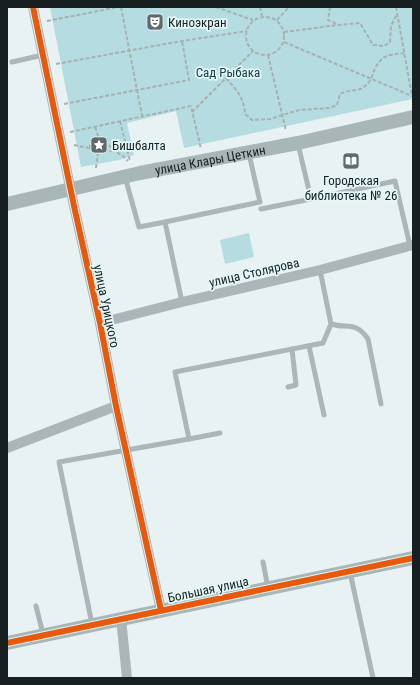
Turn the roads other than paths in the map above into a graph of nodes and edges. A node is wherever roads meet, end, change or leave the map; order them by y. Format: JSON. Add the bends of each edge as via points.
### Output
{"nodes":[{"id":1,"x":33,"y":7,"type":"edge"},
{"id":2,"x":43,"y":55,"type":"junction"},
{"id":3,"x":12,"y":62,"type":"dead end"},
{"id":4,"x":413,"y":117,"type":"edge"},
{"id":5,"x":298,"y":143,"type":"junction"},
{"id":6,"x":249,"y":153,"type":"junction"},
{"id":7,"x":125,"y":177,"type":"junction"},
{"id":8,"x":70,"y":190,"type":"junction"},
{"id":9,"x":311,"y":199,"type":"junction"},
{"id":10,"x":7,"y":204,"type":"edge"},
{"id":11,"x":261,"y":209,"type":"dead end"},
{"id":12,"x":165,"y":222,"type":"junction"},
{"id":13,"x":412,"y":245,"type":"edge"},
{"id":14,"x":320,"y":270,"type":"junction"},
{"id":15,"x":182,"y":302,"type":"junction"},
{"id":16,"x":100,"y":323,"type":"junction"},
{"id":17,"x":331,"y":324,"type":"junction"},
{"id":18,"x":309,"y":346,"type":"junction"},
{"id":19,"x":292,"y":350,"type":"junction"},
{"id":20,"x":288,"y":387,"type":"dead end"},
{"id":21,"x":381,"y":404,"type":"dead end"},
{"id":22,"x":116,"y":406,"type":"junction"},
{"id":23,"x":324,"y":415,"type":"dead end"},
{"id":24,"x":220,"y":433,"type":"dead end"},
{"id":25,"x":189,"y":439,"type":"junction"},
{"id":26,"x":7,"y":448,"type":"edge"},
{"id":27,"x":126,"y":451,"type":"junction"},
{"id":28,"x":413,"y":558,"type":"edge"},
{"id":29,"x":262,"y":562,"type":"dead end"},
{"id":30,"x":350,"y":571,"type":"junction"},
{"id":31,"x":268,"y":588,"type":"junction"},
{"id":32,"x":36,"y":606,"type":"dead end"},
{"id":33,"x":162,"y":610,"type":"junction"},
{"id":34,"x":121,"y":618,"type":"junction"},
{"id":35,"x":92,"y":624,"type":"junction"},
{"id":36,"x":43,"y":635,"type":"junction"},
{"id":37,"x":7,"y":643,"type":"edge"},
{"id":38,"x":127,"y":678,"type":"edge"},
{"id":39,"x":373,"y":678,"type":"edge"}],
"edges":[{"from":1,"to":2,"type":"street","name":"улица Урицкого"},
{"from":2,"to":3,"type":"lane"},
{"from":2,"to":8,"type":"street","name":"улица Урицкого"},
{"from":4,"to":5,"type":"street","name":"улица Клары Цеткин"},
{"from":5,"to":6,"type":"street","name":"улица Клары Цеткин"},
{"from":5,"to":9,"type":"lane"},
{"from":6,"to":7,"type":"street","name":"улица Клары Цеткин"},
{"from":6,"to":12,"type":"lane","via":[[260,202]]},
{"from":7,"to":8,"type":"street","name":"улица Клары Цеткин"},
{"from":7,"to":12,"type":"lane","via":[[139,227]]},
{"from":8,"to":10,"type":"street","name":"улица Клары Цеткин"},
{"from":8,"to":16,"type":"street","name":"улица Урицкого"},
{"from":9,"to":11,"type":"lane"},
{"from":9,"to":13,"type":"lane","via":[[396,181]]},
{"from":12,"to":15,"type":"lane"},
{"from":13,"to":14,"type":"street","name":"улица Столярова"},
{"from":14,"to":15,"type":"street","name":"улица Столярова"},
{"from":14,"to":17,"type":"lane"},
{"from":15,"to":16,"type":"street","name":"улица Столярова"},
{"from":16,"to":22,"type":"street","name":"улица Урицкого"},
{"from":17,"to":18,"type":"lane","via":[[323,343]]},
{"from":17,"to":21,"type":"lane","via":[[358,328],[364,332],[368,339]]},
{"from":18,"to":19,"type":"lane"},
{"from":18,"to":23,"type":"lane"},
{"from":19,"to":20,"type":"lane","via":[[296,385]]},
{"from":19,"to":25,"type":"lane","via":[[175,372]]},
{"from":22,"to":26,"type":"street"},
{"from":22,"to":27,"type":"street","name":"улица Урицкого"},
{"from":24,"to":25,"type":"lane"},
{"from":25,"to":27,"type":"lane"},
{"from":27,"to":33,"type":"street","name":"улица Урицкого"},
{"from":27,"to":35,"type":"lane","via":[[60,462]]},
{"from":28,"to":30,"type":"street","name":"Большая улица"},
{"from":29,"to":31,"type":"lane"},
{"from":30,"to":31,"type":"street","name":"Большая улица"},
{"from":30,"to":39,"type":"lane"},
{"from":31,"to":33,"type":"street","name":"Большая улица"},
{"from":32,"to":36,"type":"lane"},
{"from":33,"to":34,"type":"street","name":"Большая улица"},
{"from":34,"to":35,"type":"street","name":"Большая улица"},
{"from":34,"to":38,"type":"street"},
{"from":35,"to":36,"type":"street","name":"Большая улица"},
{"from":36,"to":37,"type":"street","name":"Большая улица"}]}
